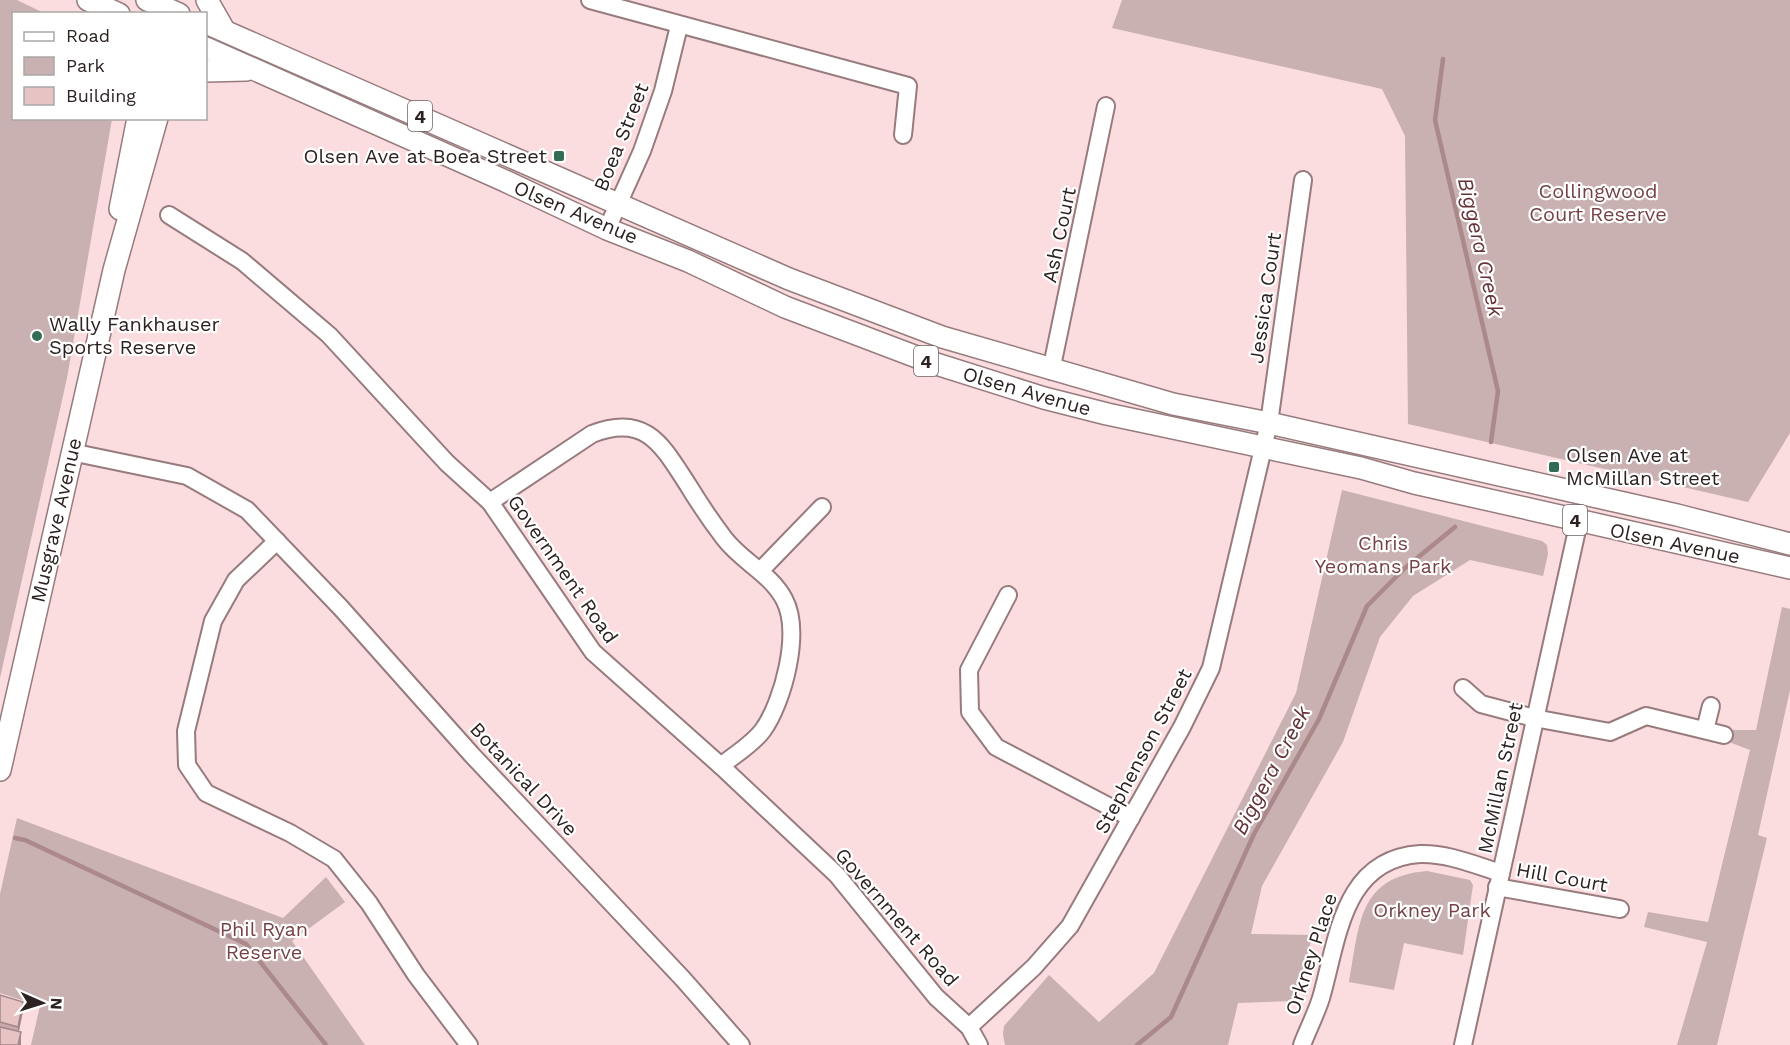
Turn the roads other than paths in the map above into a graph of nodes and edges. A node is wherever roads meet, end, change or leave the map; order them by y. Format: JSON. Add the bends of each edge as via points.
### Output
{"nodes":[{"id":1,"x":88,"y":0,"type":"edge"},
{"id":2,"x":183,"y":0,"type":"edge"},
{"id":3,"x":207,"y":0,"type":"edge"},
{"id":4,"x":590,"y":0,"type":"edge"},
{"id":5,"x":165,"y":8,"type":"edge"},
{"id":6,"x":114,"y":12,"type":"edge"},
{"id":7,"x":679,"y":26,"type":"junction"},
{"id":8,"x":214,"y":27,"type":"edge"},
{"id":9,"x":207,"y":48,"type":"edge"},
{"id":10,"x":255,"y":70,"type":"junction"},
{"id":11,"x":207,"y":71,"type":"edge"},
{"id":12,"x":1106,"y":106,"type":"dead end"},
{"id":13,"x":143,"y":120,"type":"edge"},
{"id":14,"x":903,"y":135,"type":"dead end"},
{"id":15,"x":1303,"y":180,"type":"dead end"},
{"id":16,"x":616,"y":203,"type":"junction"},
{"id":17,"x":169,"y":215,"type":"dead end"},
{"id":18,"x":607,"y":229,"type":"junction"},
{"id":19,"x":1051,"y":371,"type":"junction"},
{"id":20,"x":1269,"y":423,"type":"junction"},
{"id":21,"x":1261,"y":448,"type":"junction"},
{"id":22,"x":71,"y":452,"type":"junction"},
{"id":23,"x":490,"y":502,"type":"junction"},
{"id":24,"x":822,"y":507,"type":"dead end"},
{"id":25,"x":1579,"y":521,"type":"junction"},
{"id":26,"x":277,"y":541,"type":"junction"},
{"id":27,"x":1790,"y":544,"type":"edge"},
{"id":28,"x":1790,"y":568,"type":"edge"},
{"id":29,"x":761,"y":570,"type":"junction"},
{"id":30,"x":1008,"y":595,"type":"dead end"},
{"id":31,"x":1463,"y":688,"type":"dead end"},
{"id":32,"x":1711,"y":706,"type":"dead end"},
{"id":33,"x":1534,"y":718,"type":"junction"},
{"id":34,"x":1705,"y":730,"type":"junction"},
{"id":35,"x":1724,"y":735,"type":"dead end"},
{"id":36,"x":721,"y":766,"type":"junction"},
{"id":37,"x":0,"y":770,"type":"edge"},
{"id":38,"x":1131,"y":818,"type":"junction"},
{"id":39,"x":1499,"y":880,"type":"junction"},
{"id":40,"x":1620,"y":909,"type":"dead end"},
{"id":41,"x":969,"y":1027,"type":"junction"},
{"id":42,"x":469,"y":1045,"type":"edge"},
{"id":43,"x":741,"y":1045,"type":"edge"},
{"id":44,"x":979,"y":1045,"type":"edge"},
{"id":45,"x":1302,"y":1045,"type":"edge"},
{"id":46,"x":1464,"y":1045,"type":"edge"}],
"edges":[{"from":1,"to":6,"type":"main road"},
{"from":2,"to":5,"type":"main road"},
{"from":3,"to":8,"type":"main road"},
{"from":4,"to":7,"type":"street"},
{"from":7,"to":14,"type":"street","via":[[908,86]]},
{"from":7,"to":16,"type":"street","name":"Boea Street","via":[[663,91],[642,151]]},
{"from":8,"to":16,"type":"main road","name":"Olsen Avenue","number":"4"},
{"from":9,"to":10,"type":"main road","name":"Olsen Avenue","number":"4"},
{"from":10,"to":11,"type":"main road"},
{"from":10,"to":18,"type":"main road","name":"Olsen Avenue","number":"4"},
{"from":12,"to":19,"type":"street","name":"Ash Court"},
{"from":13,"to":22,"type":"main road","name":"Musgrave Avenue","via":[[122,196],[114,270]]},
{"from":15,"to":20,"type":"street","name":"Jessica Court"},
{"from":16,"to":18,"type":"street","name":"Boea Street"},
{"from":16,"to":19,"type":"main road","name":"Olsen Avenue","number":"4","via":[[853,304]]},
{"from":17,"to":23,"type":"street","name":"Government Road","via":[[242,261],[329,335],[447,463]]},
{"from":18,"to":21,"type":"main road","name":"Olsen Avenue","number":"4","via":[[688,261],[795,311],[930,362],[1044,398]]},
{"from":19,"to":20,"type":"main road","name":"Olsen Avenue","number":"4","via":[[1173,404]]},
{"from":20,"to":21,"type":"street","name":"Jessica Court"},
{"from":20,"to":27,"type":"main road","name":"Olsen Avenue","number":"4"},
{"from":21,"to":25,"type":"main road","name":"Olsen Avenue","number":"4"},
{"from":21,"to":38,"type":"street","name":"Stephenson Street","via":[[1211,668]]},
{"from":22,"to":26,"type":"street","name":"Botanical Drive","via":[[187,476],[247,510]]},
{"from":22,"to":37,"type":"main road","name":"Musgrave Avenue"},
{"from":23,"to":29,"type":"street","via":[[592,434],[624,427],[637,429],[661,443],[726,541]]},
{"from":23,"to":36,"type":"street","name":"Government Road","via":[[593,652]]},
{"from":24,"to":29,"type":"street"},
{"from":25,"to":28,"type":"main road","name":"Olsen Avenue","number":"4"},
{"from":25,"to":33,"type":"street","name":"McMillan Street"},
{"from":26,"to":42,"type":"street","via":[[236,580],[213,621],[186,731],[188,765],[206,793],[334,859]]},
{"from":26,"to":43,"type":"street","name":"Botanical Drive"},
{"from":29,"to":36,"type":"street","via":[[785,600],[790,650],[773,713],[762,732]]},
{"from":30,"to":38,"type":"street","via":[[969,670],[970,712],[996,747]]},
{"from":31,"to":33,"type":"street","via":[[1481,704]]},
{"from":32,"to":34,"type":"street"},
{"from":33,"to":34,"type":"street","via":[[1610,732],[1646,716]]},
{"from":33,"to":39,"type":"street","name":"McMillan Street"},
{"from":34,"to":35,"type":"street"},
{"from":36,"to":41,"type":"street","name":"Government Road","via":[[837,875],[936,997]]},
{"from":38,"to":41,"type":"street","name":"Stephenson Street","via":[[1070,926]]},
{"from":39,"to":40,"type":"street","name":"Hill Court"},
{"from":39,"to":45,"type":"street","name":"Orkney Place","via":[[1450,858],[1419,854],[1379,867],[1363,880],[1343,914],[1320,1000]]},
{"from":39,"to":46,"type":"street","name":"McMillan Street"},
{"from":41,"to":44,"type":"street","name":"Government Road"}]}
